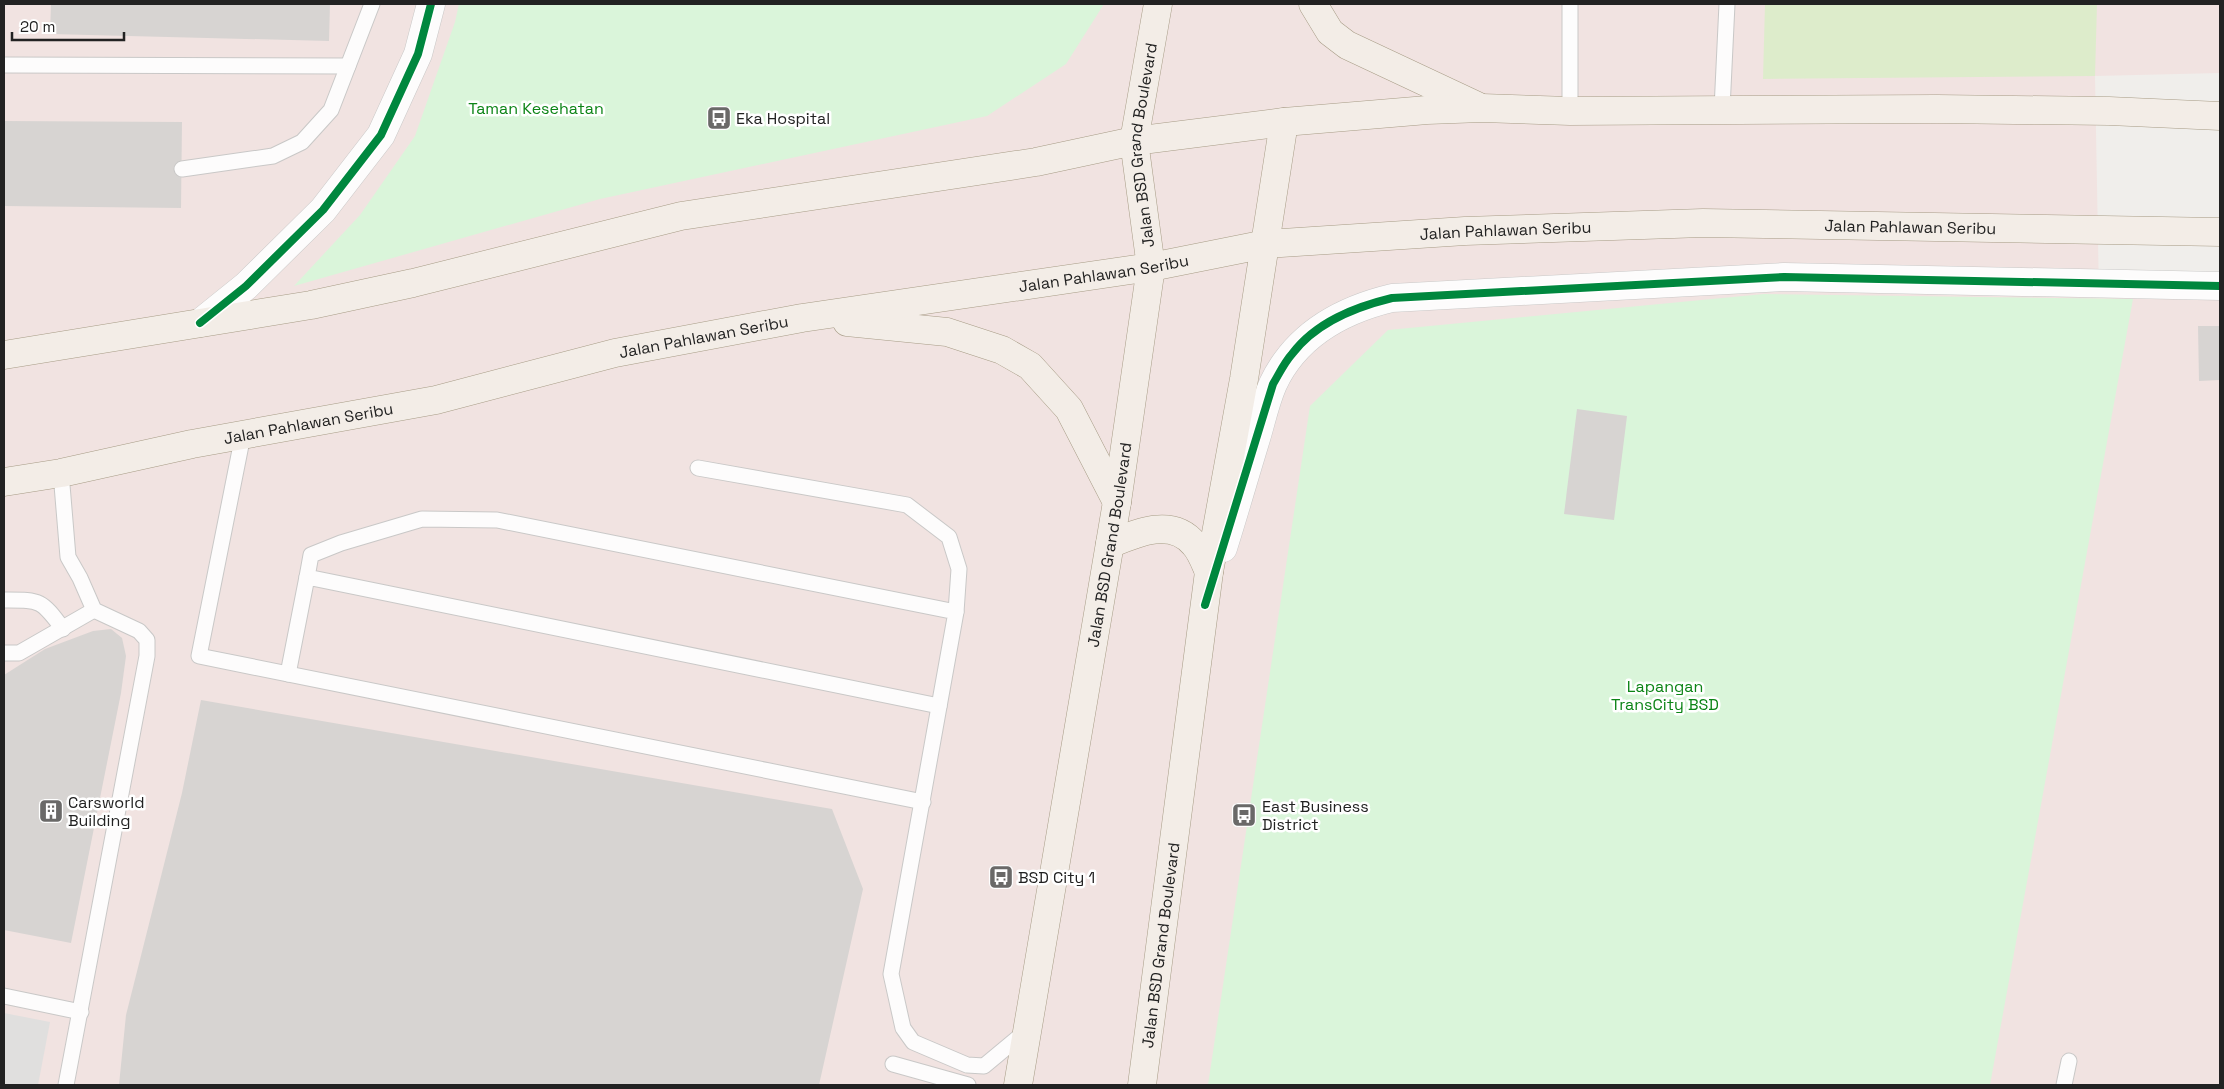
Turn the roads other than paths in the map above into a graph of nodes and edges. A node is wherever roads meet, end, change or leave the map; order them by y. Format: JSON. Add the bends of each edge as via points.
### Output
{"nodes":[{"id":1,"x":372,"y":4,"type":"edge"},
{"id":2,"x":431,"y":4,"type":"edge"},
{"id":3,"x":1158,"y":4,"type":"edge"},
{"id":4,"x":1313,"y":4,"type":"edge"},
{"id":5,"x":1570,"y":4,"type":"edge"},
{"id":6,"x":1727,"y":4,"type":"edge"},
{"id":7,"x":4,"y":65,"type":"edge"},
{"id":8,"x":348,"y":66,"type":"junction"},
{"id":9,"x":1482,"y":108,"type":"junction"},
{"id":10,"x":1722,"y":110,"type":"junction"},
{"id":11,"x":1570,"y":111,"type":"junction"},
{"id":12,"x":2220,"y":116,"type":"edge"},
{"id":13,"x":1284,"y":122,"type":"junction"},
{"id":14,"x":1134,"y":141,"type":"junction"},
{"id":15,"x":182,"y":169,"type":"dead end"},
{"id":16,"x":2220,"y":232,"type":"edge"},
{"id":17,"x":1266,"y":244,"type":"junction"},
{"id":18,"x":1152,"y":267,"type":"junction"},
{"id":19,"x":2220,"y":286,"type":"edge"},
{"id":20,"x":802,"y":318,"type":"junction"},
{"id":21,"x":200,"y":323,"type":"junction"},
{"id":22,"x":4,"y":355,"type":"edge"},
{"id":23,"x":242,"y":435,"type":"junction"},
{"id":24,"x":698,"y":468,"type":"dead end"},
{"id":25,"x":60,"y":473,"type":"junction"},
{"id":26,"x":4,"y":482,"type":"edge"},
{"id":27,"x":1117,"y":502,"type":"junction"},
{"id":28,"x":1110,"y":544,"type":"junction"},
{"id":29,"x":1209,"y":572,"type":"junction"},
{"id":30,"x":307,"y":578,"type":"junction"},
{"id":31,"x":4,"y":600,"type":"edge"},
{"id":32,"x":1205,"y":605,"type":"junction"},
{"id":33,"x":94,"y":610,"type":"junction"},
{"id":34,"x":956,"y":612,"type":"junction"},
{"id":35,"x":63,"y":628,"type":"junction"},
{"id":36,"x":4,"y":653,"type":"edge"},
{"id":37,"x":288,"y":674,"type":"junction"},
{"id":38,"x":939,"y":706,"type":"junction"},
{"id":39,"x":923,"y":802,"type":"junction"},
{"id":40,"x":4,"y":996,"type":"edge"},
{"id":41,"x":80,"y":1012,"type":"junction"},
{"id":42,"x":1026,"y":1031,"type":"junction"},
{"id":43,"x":943,"y":1055,"type":"junction"},
{"id":44,"x":2069,"y":1060,"type":"dead end"},
{"id":45,"x":893,"y":1064,"type":"dead end"},
{"id":46,"x":938,"y":1077,"type":"junction"},
{"id":47,"x":66,"y":1085,"type":"edge"},
{"id":48,"x":968,"y":1085,"type":"edge"},
{"id":49,"x":1018,"y":1085,"type":"edge"},
{"id":50,"x":1142,"y":1085,"type":"edge"},
{"id":51,"x":2064,"y":1085,"type":"edge"}],
"edges":[{"from":1,"to":8,"type":"lane"},
{"from":2,"to":21,"type":"street","via":[[418,54],[381,135],[323,210],[246,286]]},
{"from":3,"to":14,"type":"main road","name":"Jalan BSD Grand Boulevard"},
{"from":4,"to":9,"type":"main road","via":[[1330,32],[1347,45]]},
{"from":5,"to":11,"type":"lane"},
{"from":6,"to":10,"type":"lane"},
{"from":7,"to":8,"type":"lane"},
{"from":8,"to":15,"type":"lane","via":[[331,110],[302,142],[273,156]]},
{"from":9,"to":11,"type":"main road"},
{"from":9,"to":13,"type":"main road"},
{"from":10,"to":11,"type":"main road"},
{"from":10,"to":12,"type":"main road","via":[[2099,111]]},
{"from":13,"to":14,"type":"main road"},
{"from":13,"to":17,"type":"main road","name":"Jalan BSD Grand Boulevard"},
{"from":14,"to":18,"type":"main road","name":"Jalan BSD Grand Boulevard"},
{"from":14,"to":21,"type":"main road","via":[[1036,162],[681,216],[412,283],[311,305]]},
{"from":16,"to":17,"type":"main road","name":"Jalan Pahlawan Seribu","via":[[1703,223],[1465,231]]},
{"from":17,"to":18,"type":"main road","name":"Jalan Pahlawan Seribu"},
{"from":17,"to":29,"type":"main road","name":"Jalan BSD Grand Boulevard"},
{"from":18,"to":20,"type":"main road","name":"Jalan Pahlawan Seribu"},
{"from":18,"to":27,"type":"main road","name":"Jalan BSD Grand Boulevard"},
{"from":19,"to":32,"type":"street","via":[[1784,277],[1392,298],[1361,306],[1309,336],[1292,354],[1273,384]]},
{"from":20,"to":23,"type":"main road","name":"Jalan Pahlawan Seribu","via":[[615,353],[436,400]]},
{"from":20,"to":27,"type":"main road","via":[[947,332],[1002,350],[1030,366],[1069,409]]},
{"from":21,"to":22,"type":"main road"},
{"from":23,"to":25,"type":"main road","name":"Jalan Pahlawan Seribu"},
{"from":23,"to":37,"type":"lane","via":[[199,656]]},
{"from":24,"to":34,"type":"lane","via":[[907,505],[949,537],[958,569]]},
{"from":25,"to":26,"type":"main road","name":"Jalan Pahlawan Seribu"},
{"from":25,"to":33,"type":"lane","via":[[68,557]]},
{"from":27,"to":28,"type":"main road","name":"Jalan BSD Grand Boulevard"},
{"from":28,"to":29,"type":"main road","via":[[1144,530],[1174,530],[1194,543]]},
{"from":28,"to":42,"type":"main road","name":"Jalan BSD Grand Boulevard"},
{"from":29,"to":32,"type":"main road","name":"Jalan BSD Grand Boulevard"},
{"from":30,"to":34,"type":"lane","via":[[311,555],[341,543],[422,519],[497,520]]},
{"from":30,"to":37,"type":"lane"},
{"from":30,"to":38,"type":"lane"},
{"from":31,"to":35,"type":"lane","via":[[30,599],[46,606]]},
{"from":32,"to":50,"type":"main road","name":"Jalan BSD Grand Boulevard"},
{"from":33,"to":35,"type":"lane"},
{"from":33,"to":41,"type":"lane","via":[[139,631],[147,640],[147,656]]},
{"from":34,"to":38,"type":"lane"},
{"from":35,"to":36,"type":"lane","via":[[19,654]]},
{"from":37,"to":39,"type":"lane"},
{"from":38,"to":39,"type":"lane"},
{"from":39,"to":43,"type":"lane","via":[[892,974],[904,1028],[913,1042]]},
{"from":40,"to":41,"type":"lane"},
{"from":41,"to":47,"type":"lane"},
{"from":42,"to":43,"type":"lane","via":[[984,1066],[967,1065]]},
{"from":42,"to":49,"type":"main road","name":"Jalan BSD Grand Boulevard"},
{"from":43,"to":46,"type":"lane"},
{"from":44,"to":51,"type":"lane"},
{"from":45,"to":46,"type":"lane"},
{"from":46,"to":48,"type":"lane"}]}
